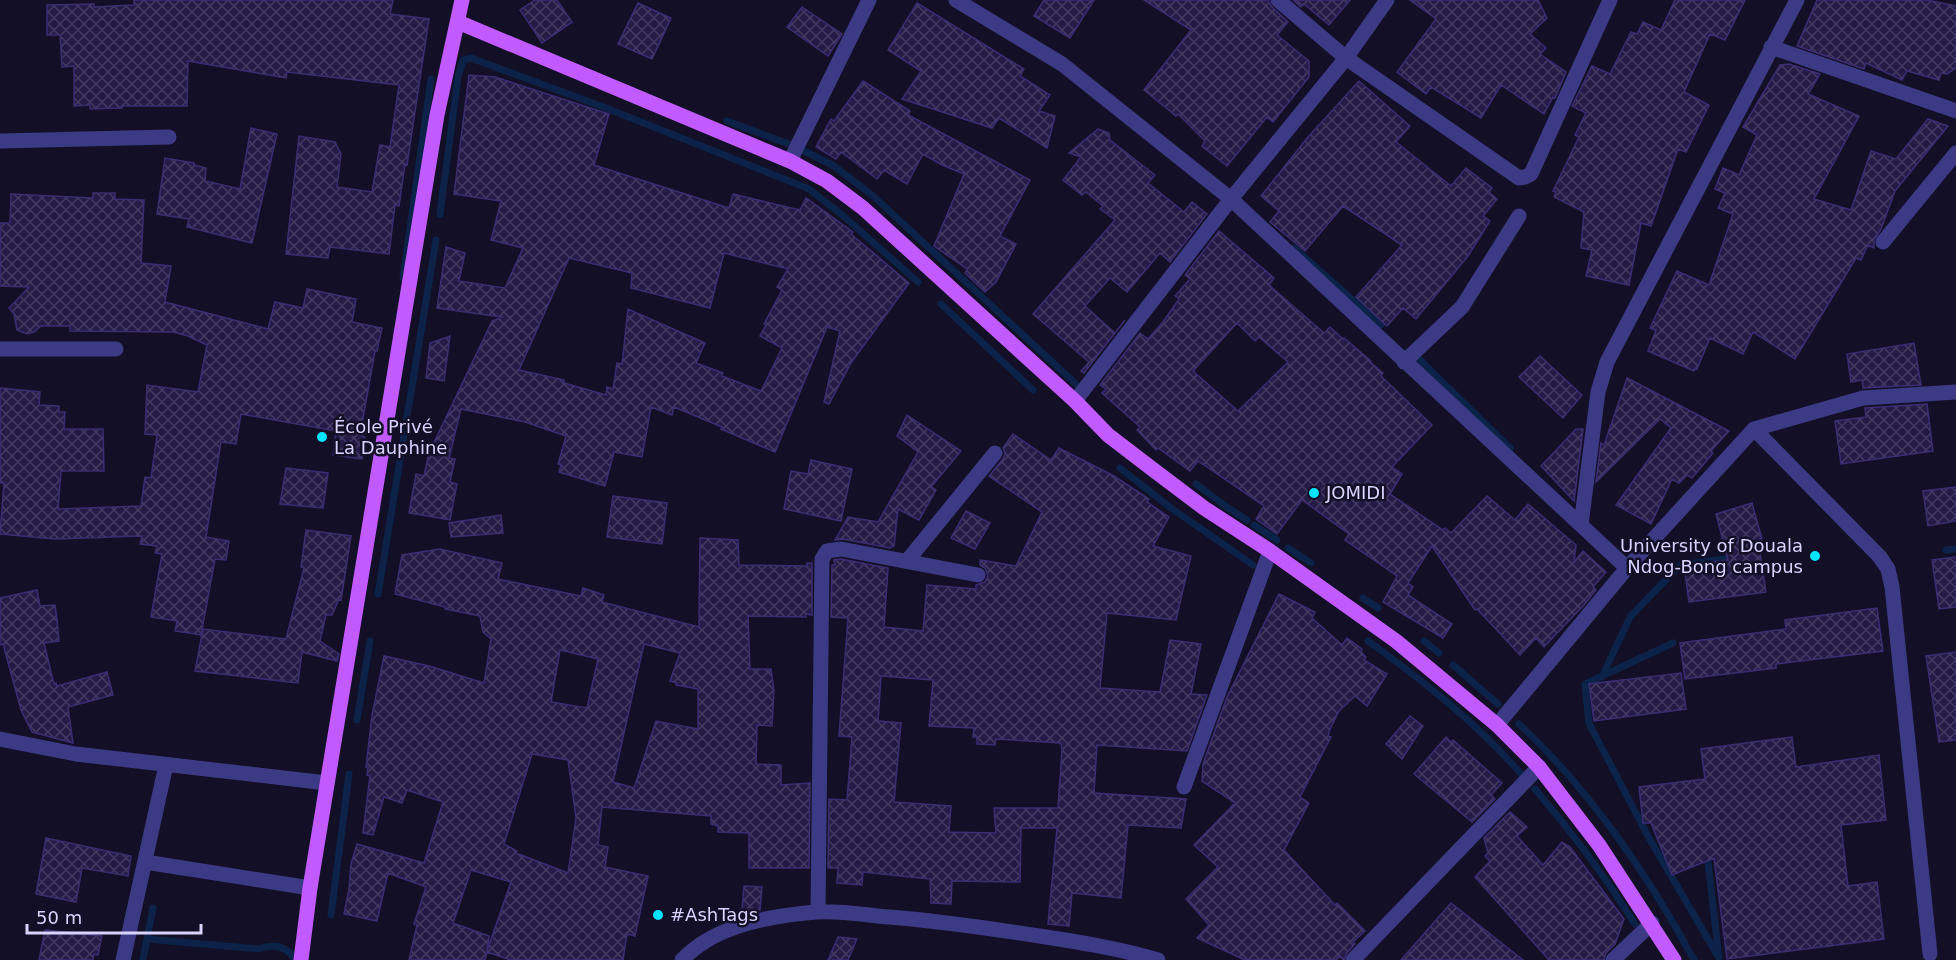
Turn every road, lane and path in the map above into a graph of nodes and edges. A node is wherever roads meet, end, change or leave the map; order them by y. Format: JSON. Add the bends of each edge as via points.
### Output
{"nodes":[{"id":1,"x":462,"y":0,"type":"edge"},
{"id":2,"x":869,"y":0,"type":"edge"},
{"id":3,"x":956,"y":0,"type":"edge"},
{"id":4,"x":1278,"y":0,"type":"edge"},
{"id":5,"x":1387,"y":0,"type":"edge"},
{"id":6,"x":1610,"y":0,"type":"edge"},
{"id":7,"x":1797,"y":0,"type":"edge"},
{"id":8,"x":458,"y":22,"type":"junction"},
{"id":9,"x":1771,"y":47,"type":"junction"},
{"id":10,"x":1346,"y":58,"type":"junction"},
{"id":11,"x":1956,"y":111,"type":"edge"},
{"id":12,"x":169,"y":136,"type":"dead end"},
{"id":13,"x":0,"y":141,"type":"edge"},
{"id":14,"x":1956,"y":153,"type":"edge"},
{"id":15,"x":790,"y":161,"type":"junction"},
{"id":16,"x":1230,"y":199,"type":"junction"},
{"id":17,"x":1519,"y":216,"type":"dead end"},
{"id":18,"x":1883,"y":242,"type":"dead end"},
{"id":19,"x":0,"y":349,"type":"edge"},
{"id":20,"x":116,"y":349,"type":"dead end"},
{"id":21,"x":1404,"y":362,"type":"junction"},
{"id":22,"x":1956,"y":393,"type":"edge"},
{"id":23,"x":1075,"y":401,"type":"junction"},
{"id":24,"x":1754,"y":429,"type":"junction"},
{"id":25,"x":995,"y":453,"type":"dead end"},
{"id":26,"x":1581,"y":525,"type":"junction"},
{"id":27,"x":1270,"y":550,"type":"junction"},
{"id":28,"x":907,"y":561,"type":"junction"},
{"id":29,"x":1627,"y":568,"type":"junction"},
{"id":30,"x":978,"y":575,"type":"dead end"},
{"id":31,"x":1497,"y":724,"type":"junction"},
{"id":32,"x":0,"y":739,"type":"edge"},
{"id":33,"x":166,"y":765,"type":"junction"},
{"id":34,"x":1539,"y":767,"type":"junction"},
{"id":35,"x":327,"y":783,"type":"junction"},
{"id":36,"x":1184,"y":787,"type":"dead end"},
{"id":37,"x":145,"y":862,"type":"junction"},
{"id":38,"x":310,"y":888,"type":"junction"},
{"id":39,"x":818,"y":912,"type":"junction"},
{"id":40,"x":1652,"y":923,"type":"junction"},
{"id":41,"x":1930,"y":954,"type":"dead end"},
{"id":42,"x":1120,"y":955,"type":"edge"},
{"id":43,"x":123,"y":960,"type":"edge"},
{"id":44,"x":301,"y":960,"type":"edge"},
{"id":45,"x":682,"y":960,"type":"edge"},
{"id":46,"x":1158,"y":960,"type":"edge"},
{"id":47,"x":1353,"y":960,"type":"edge"},
{"id":48,"x":1613,"y":960,"type":"edge"},
{"id":49,"x":1674,"y":960,"type":"edge"}],
"edges":[{"from":1,"to":8,"type":"main road"},
{"from":2,"to":15,"type":"street"},
{"from":3,"to":16,"type":"street","via":[[1062,64]]},
{"from":4,"to":10,"type":"street"},
{"from":5,"to":10,"type":"street"},
{"from":6,"to":10,"type":"street","via":[[1531,174],[1525,177],[1519,178]]},
{"from":7,"to":9,"type":"street"},
{"from":8,"to":15,"type":"main road"},
{"from":8,"to":35,"type":"main road","via":[[437,116]]},
{"from":9,"to":11,"type":"street"},
{"from":9,"to":26,"type":"street","via":[[1607,362],[1598,392]]},
{"from":10,"to":16,"type":"street"},
{"from":12,"to":13,"type":"street"},
{"from":14,"to":18,"type":"street"},
{"from":15,"to":23,"type":"main road","via":[[827,181],[863,208]]},
{"from":16,"to":21,"type":"street"},
{"from":16,"to":23,"type":"street"},
{"from":17,"to":21,"type":"street","via":[[1462,307]]},
{"from":19,"to":20,"type":"street"},
{"from":21,"to":26,"type":"street"},
{"from":22,"to":24,"type":"street","via":[[1863,398]]},
{"from":23,"to":27,"type":"main road","via":[[1108,435],[1151,468]]},
{"from":24,"to":29,"type":"street"},
{"from":24,"to":41,"type":"street","via":[[1888,569]]},
{"from":25,"to":28,"type":"street"},
{"from":26,"to":29,"type":"street"},
{"from":27,"to":31,"type":"main road","via":[[1396,641]]},
{"from":27,"to":36,"type":"street"},
{"from":28,"to":30,"type":"street"},
{"from":28,"to":39,"type":"street","via":[[841,549],[827,551],[822,559]]},
{"from":29,"to":31,"type":"street"},
{"from":31,"to":34,"type":"main road"},
{"from":32,"to":33,"type":"street","via":[[76,754]]},
{"from":33,"to":35,"type":"street"},
{"from":33,"to":37,"type":"street"},
{"from":34,"to":40,"type":"main road"},
{"from":34,"to":47,"type":"street"},
{"from":35,"to":38,"type":"main road"},
{"from":37,"to":38,"type":"street"},
{"from":37,"to":43,"type":"street"},
{"from":38,"to":44,"type":"main road"},
{"from":39,"to":42,"type":"street","via":[[998,930]]},
{"from":39,"to":45,"type":"street","via":[[737,927],[714,936]]},
{"from":40,"to":48,"type":"street"},
{"from":40,"to":49,"type":"main road"},
{"from":42,"to":46,"type":"street"}]}
